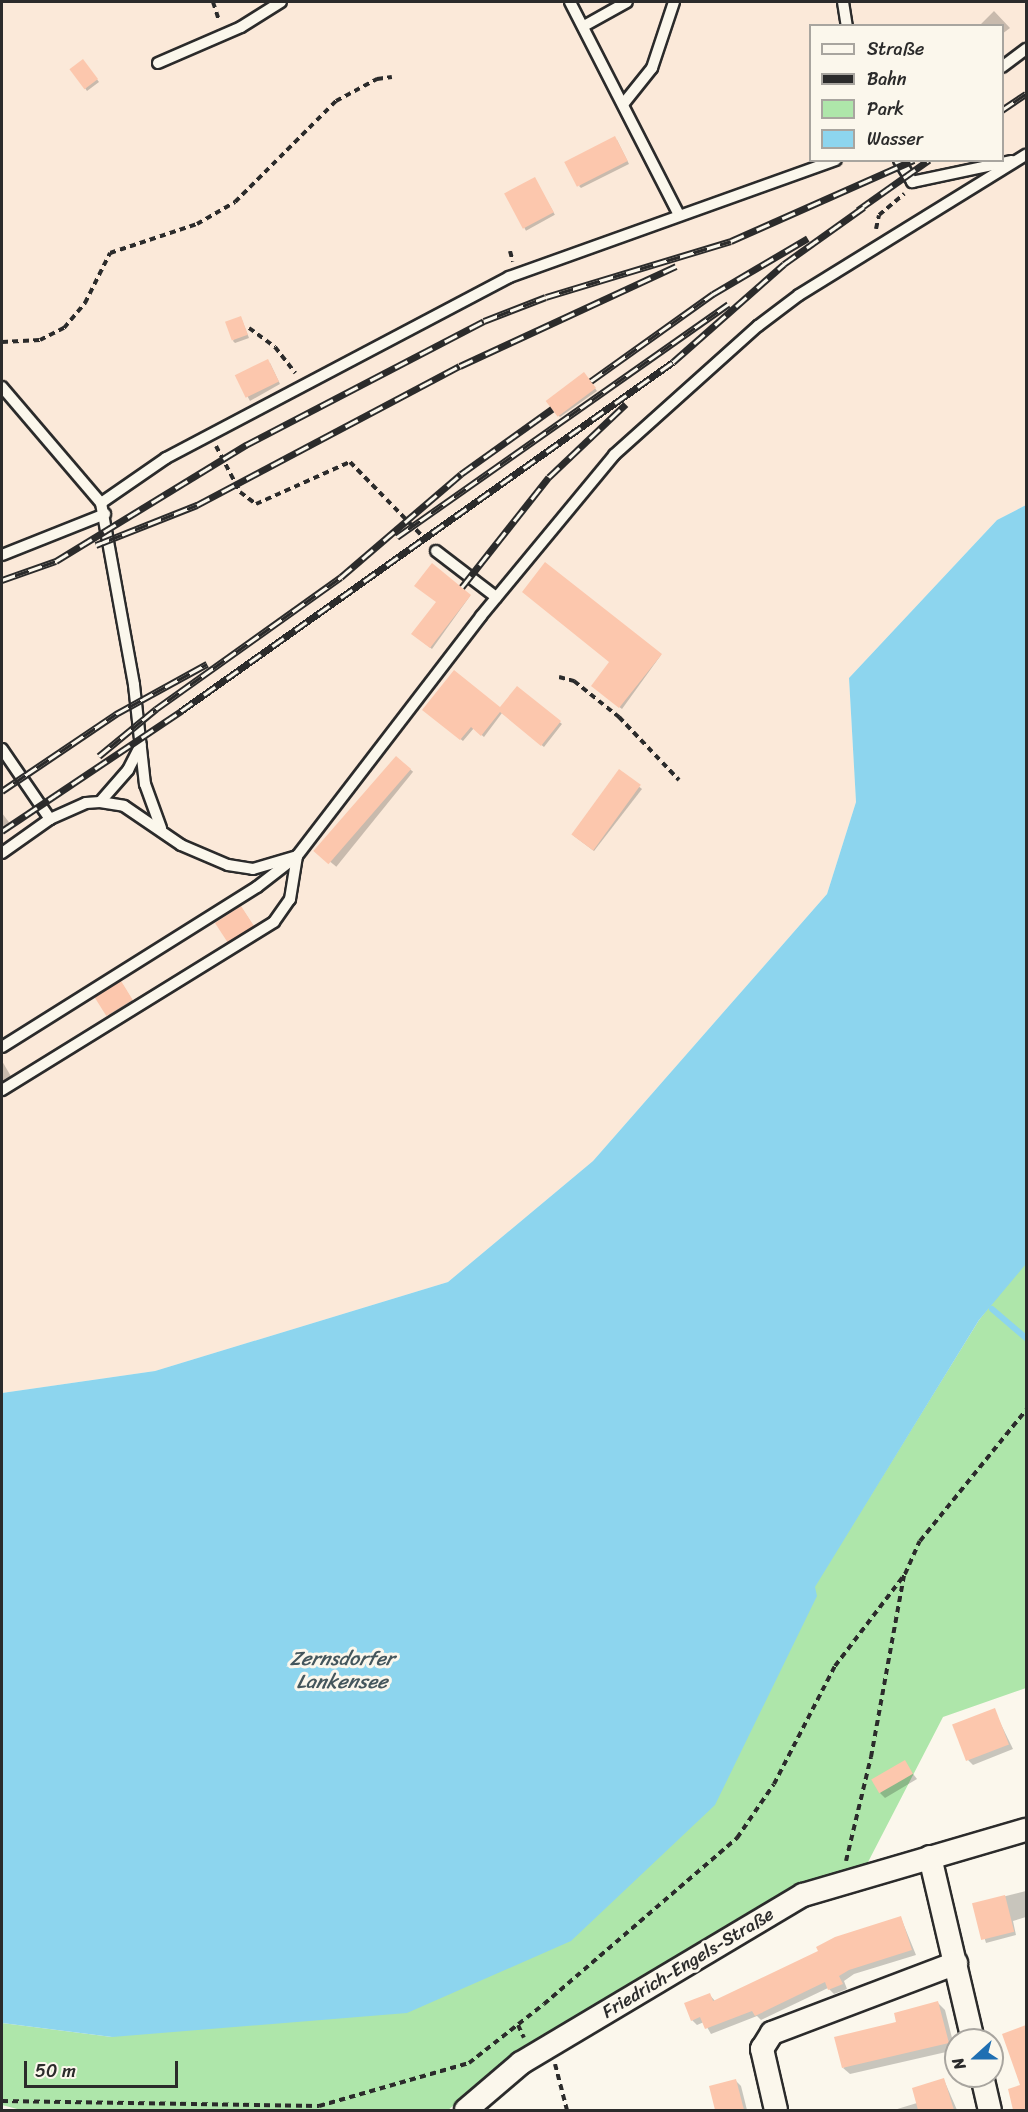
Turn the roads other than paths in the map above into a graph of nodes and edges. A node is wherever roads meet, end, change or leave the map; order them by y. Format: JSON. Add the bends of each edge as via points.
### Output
{"nodes":[{"id":1,"x":281,"y":2,"type":"edge"},
{"id":2,"x":570,"y":2,"type":"edge"},
{"id":3,"x":627,"y":2,"type":"edge"},
{"id":4,"x":674,"y":2,"type":"edge"},
{"id":5,"x":843,"y":2,"type":"edge"},
{"id":6,"x":847,"y":24,"type":"edge"},
{"id":7,"x":584,"y":26,"type":"junction"},
{"id":8,"x":1026,"y":49,"type":"edge"},
{"id":9,"x":158,"y":63,"type":"dead end"},
{"id":10,"x":1004,"y":66,"type":"edge"},
{"id":11,"x":624,"y":102,"type":"junction"},
{"id":12,"x":1024,"y":157,"type":"edge"},
{"id":13,"x":1004,"y":161,"type":"edge"},
{"id":14,"x":830,"y":162,"type":"edge"},
{"id":15,"x":899,"y":162,"type":"edge"},
{"id":16,"x":1002,"y":162,"type":"edge"},
{"id":17,"x":679,"y":215,"type":"junction"},
{"id":18,"x":2,"y":387,"type":"edge"},
{"id":19,"x":101,"y":502,"type":"junction"},
{"id":20,"x":105,"y":514,"type":"junction"},
{"id":21,"x":436,"y":551,"type":"road end"},
{"id":22,"x":2,"y":555,"type":"edge"},
{"id":23,"x":496,"y":597,"type":"junction"},
{"id":24,"x":141,"y":745,"type":"junction"},
{"id":25,"x":2,"y":749,"type":"edge"},
{"id":26,"x":100,"y":802,"type":"junction"},
{"id":27,"x":50,"y":819,"type":"junction"},
{"id":28,"x":163,"y":831,"type":"junction"},
{"id":29,"x":2,"y":853,"type":"edge"},
{"id":30,"x":297,"y":856,"type":"junction"},
{"id":31,"x":2,"y":1047,"type":"edge"},
{"id":32,"x":2,"y":1090,"type":"edge"},
{"id":33,"x":1026,"y":1830,"type":"edge"},
{"id":34,"x":930,"y":1857,"type":"junction"},
{"id":35,"x":956,"y":1963,"type":"junction"},
{"id":36,"x":970,"y":2028,"type":"edge"},
{"id":37,"x":985,"y":2088,"type":"edge"},
{"id":38,"x":466,"y":2110,"type":"edge"},
{"id":39,"x":776,"y":2110,"type":"edge"},
{"id":40,"x":990,"y":2110,"type":"edge"}],
"edges":[{"from":1,"to":9,"type":"lane","via":[[241,27]]},
{"from":2,"to":7,"type":"lane"},
{"from":3,"to":7,"type":"lane"},
{"from":4,"to":11,"type":"lane","via":[[652,68]]},
{"from":5,"to":6,"type":"lane"},
{"from":7,"to":11,"type":"lane"},
{"from":8,"to":10,"type":"lane"},
{"from":11,"to":17,"type":"lane"},
{"from":12,"to":13,"type":"lane"},
{"from":12,"to":23,"type":"lane","via":[[799,295],[758,326],[588,482]]},
{"from":14,"to":17,"type":"lane"},
{"from":15,"to":16,"type":"lane","via":[[912,182]]},
{"from":17,"to":19,"type":"lane","via":[[508,277],[140,473]]},
{"from":18,"to":19,"type":"lane"},
{"from":19,"to":20,"type":"lane"},
{"from":20,"to":22,"type":"lane"},
{"from":20,"to":24,"type":"lane"},
{"from":21,"to":23,"type":"lane"},
{"from":23,"to":30,"type":"lane"},
{"from":24,"to":26,"type":"lane","via":[[128,770]]},
{"from":24,"to":28,"type":"lane","via":[[150,805]]},
{"from":25,"to":27,"type":"lane"},
{"from":26,"to":27,"type":"lane","via":[[86,802]]},
{"from":26,"to":28,"type":"lane","via":[[124,806]]},
{"from":27,"to":29,"type":"lane"},
{"from":28,"to":30,"type":"lane","via":[[203,858],[228,865],[253,869]]},
{"from":30,"to":31,"type":"lane","via":[[257,887]]},
{"from":30,"to":32,"type":"lane","via":[[290,899],[274,922]]},
{"from":33,"to":34,"type":"street","name":"Friedrich-Engels-Straße"},
{"from":34,"to":35,"type":"street"},
{"from":34,"to":38,"type":"street","name":"Friedrich-Engels-Straße","via":[[803,1895],[535,2045],[521,2063]]},
{"from":35,"to":36,"type":"street"},
{"from":35,"to":39,"type":"street","via":[[772,2033],[762,2049]]},
{"from":37,"to":40,"type":"street"}]}
